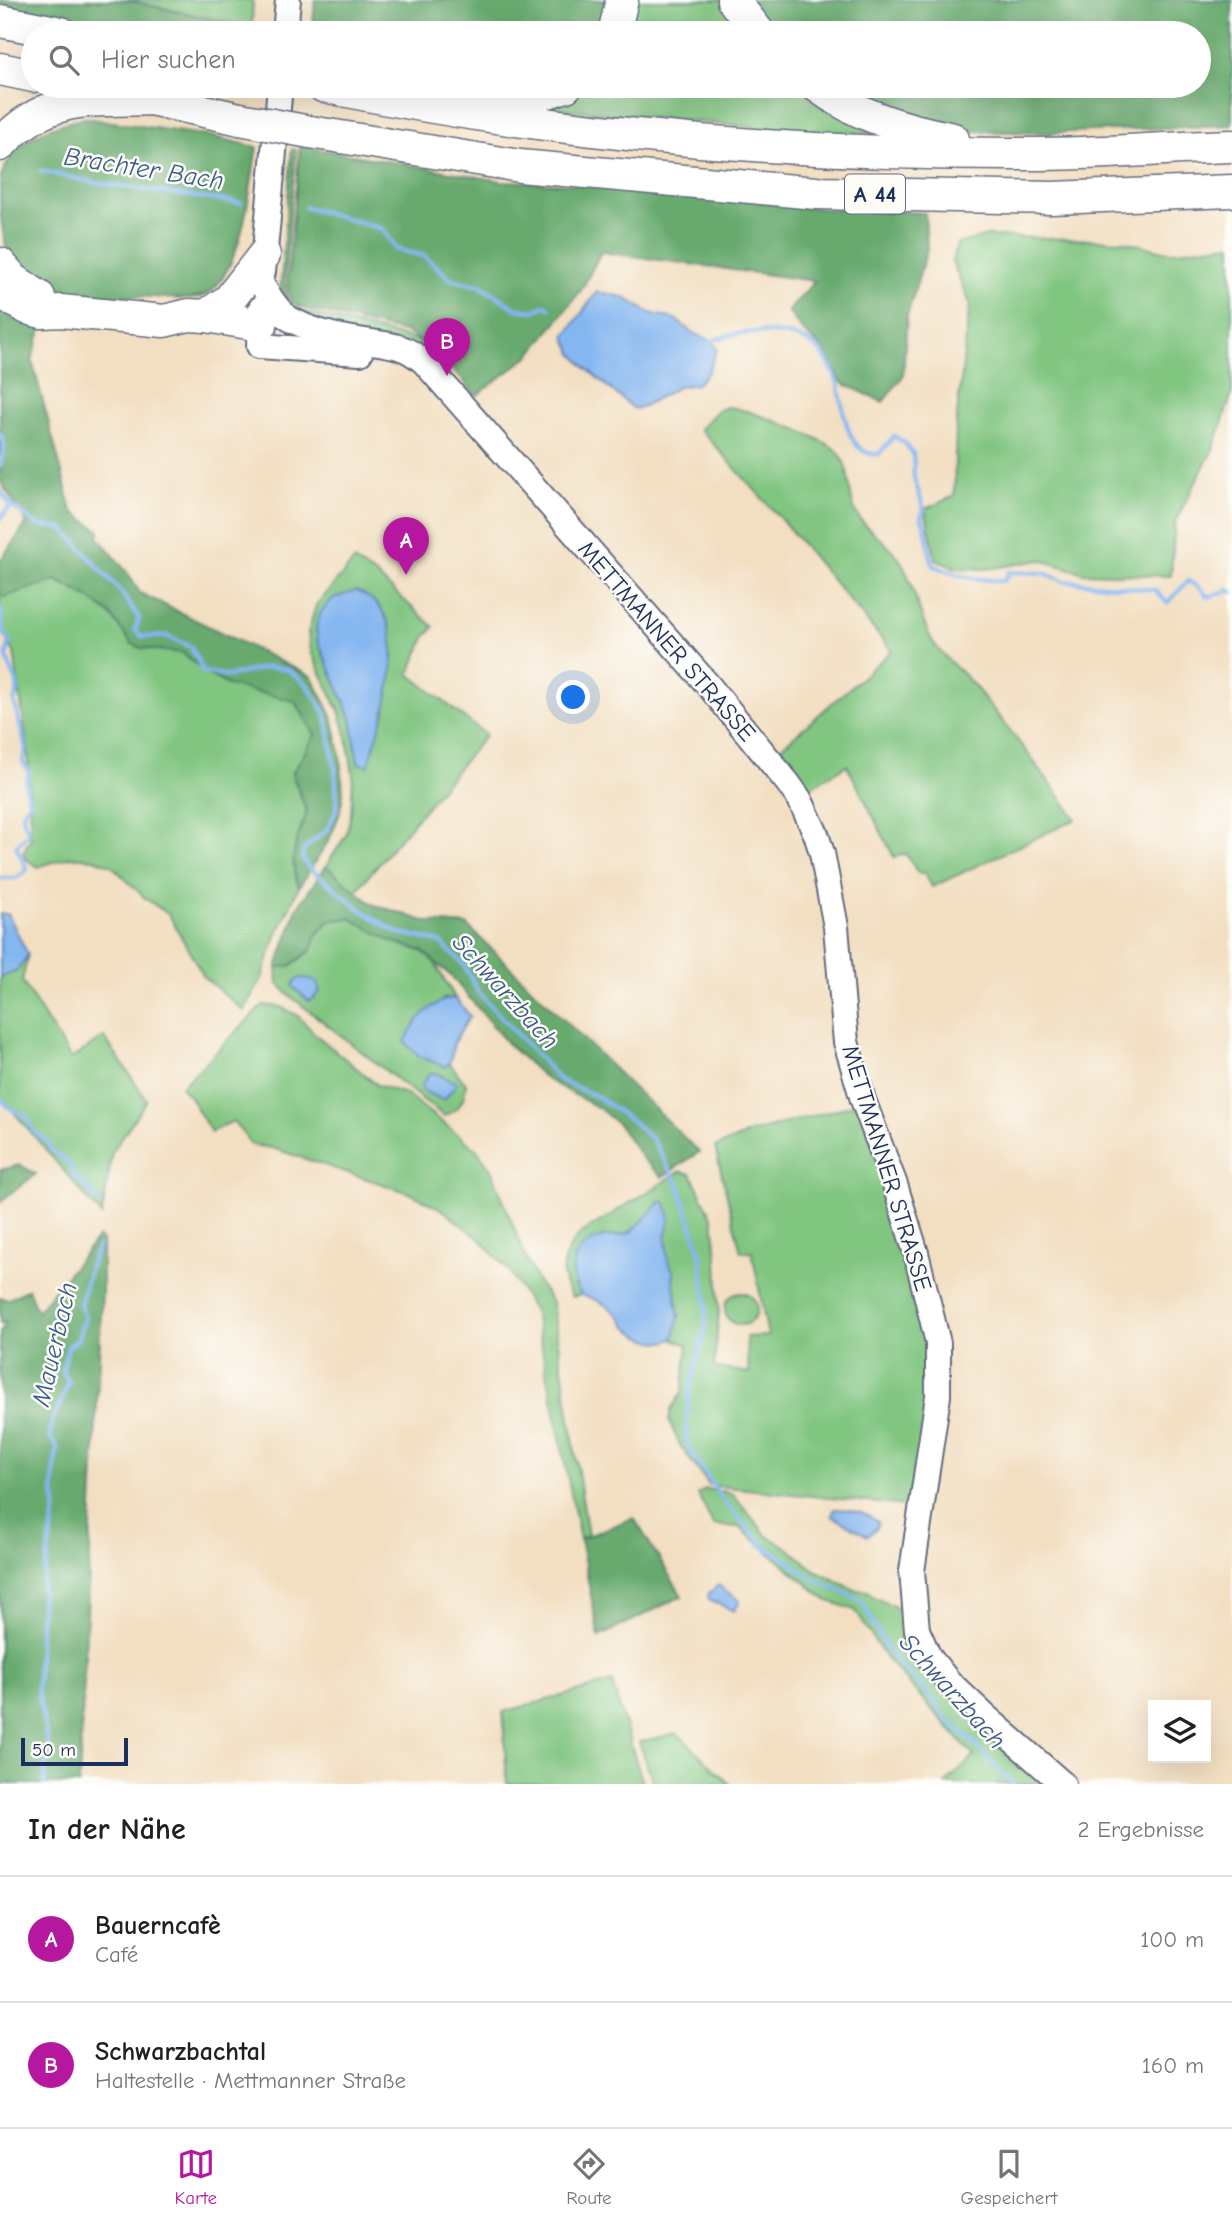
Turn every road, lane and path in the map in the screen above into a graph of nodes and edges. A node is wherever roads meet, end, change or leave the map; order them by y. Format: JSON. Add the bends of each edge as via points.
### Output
{"nodes":[{"id":1,"x":288,"y":0,"type":"edge"},
{"id":2,"x":622,"y":0,"type":"edge"},
{"id":3,"x":733,"y":0,"type":"edge"},
{"id":4,"x":0,"y":21,"type":"edge"},
{"id":5,"x":286,"y":21,"type":"edge"},
{"id":6,"x":617,"y":21,"type":"edge"},
{"id":7,"x":750,"y":21,"type":"edge"},
{"id":8,"x":21,"y":25,"type":"edge"},
{"id":9,"x":0,"y":69,"type":"edge"},
{"id":10,"x":21,"y":73,"type":"edge"},
{"id":11,"x":148,"y":98,"type":"edge"},
{"id":12,"x":279,"y":98,"type":"edge"},
{"id":13,"x":429,"y":98,"type":"edge"},
{"id":14,"x":466,"y":98,"type":"edge"},
{"id":15,"x":531,"y":98,"type":"edge"},
{"id":16,"x":835,"y":98,"type":"edge"},
{"id":17,"x":153,"y":99,"type":"junction"},
{"id":18,"x":0,"y":145,"type":"edge"},
{"id":19,"x":1232,"y":146,"type":"edge"},
{"id":20,"x":1033,"y":154,"type":"junction"},
{"id":21,"x":1232,"y":191,"type":"edge"},
{"id":22,"x":0,"y":264,"type":"edge"},
{"id":23,"x":263,"y":270,"type":"junction"},
{"id":24,"x":0,"y":292,"type":"edge"},
{"id":25,"x":61,"y":311,"type":"junction"},
{"id":26,"x":206,"y":316,"type":"junction"},
{"id":27,"x":164,"y":321,"type":"junction"},
{"id":28,"x":260,"y":335,"type":"junction"},
{"id":29,"x":352,"y":339,"type":"junction"},
{"id":30,"x":436,"y":377,"type":"junction"},
{"id":31,"x":1063,"y":1784,"type":"edge"}],
"edges":[{"from":1,"to":5,"type":"main road"},
{"from":2,"to":6,"type":"highway"},
{"from":3,"to":7,"type":"highway"},
{"from":4,"to":8,"type":"highway"},
{"from":9,"to":10,"type":"highway"},
{"from":11,"to":17,"type":"highway","number":"A 44"},
{"from":12,"to":23,"type":"main road"},
{"from":13,"to":20,"type":"highway","number":"A 44","via":[[618,133],[827,150]]},
{"from":14,"to":15,"type":"highway"},
{"from":16,"to":20,"type":"highway","via":[[872,117],[920,132]]},
{"from":17,"to":18,"type":"highway","via":[[67,103],[50,108],[22,123]]},
{"from":17,"to":21,"type":"highway","number":"A 44","bridge":true,"via":[[310,132],[520,166],[816,193],[1052,198]]},
{"from":19,"to":20,"type":"highway","number":"A 44"},
{"from":22,"to":25,"type":"highway","via":[[25,289]]},
{"from":23,"to":26,"type":"highway"},
{"from":23,"to":28,"type":"main road"},
{"from":23,"to":29,"type":"main road","name":"METTMANNER STRASSE","via":[[274,303],[289,318]]},
{"from":24,"to":25,"type":"highway","via":[[27,308]]},
{"from":25,"to":27,"type":"highway"},
{"from":26,"to":27,"type":"highway"},
{"from":26,"to":28,"type":"highway"},
{"from":27,"to":28,"type":"highway","via":[[188,331]]},
{"from":28,"to":29,"type":"main road"},
{"from":28,"to":30,"type":"main road","name":"METTMANNER STRASSE","via":[[392,356]]},
{"from":29,"to":30,"type":"main road","name":"METTMANNER STRASSE","via":[[411,351]]},
{"from":30,"to":31,"type":"main road","name":"METTMANNER STRASSE","via":[[709,686],[788,783],[816,834],[836,928],[846,1042],[916,1253],[937,1343],[938,1395],[912,1571],[917,1630],[929,1657],[957,1690]]}]}
